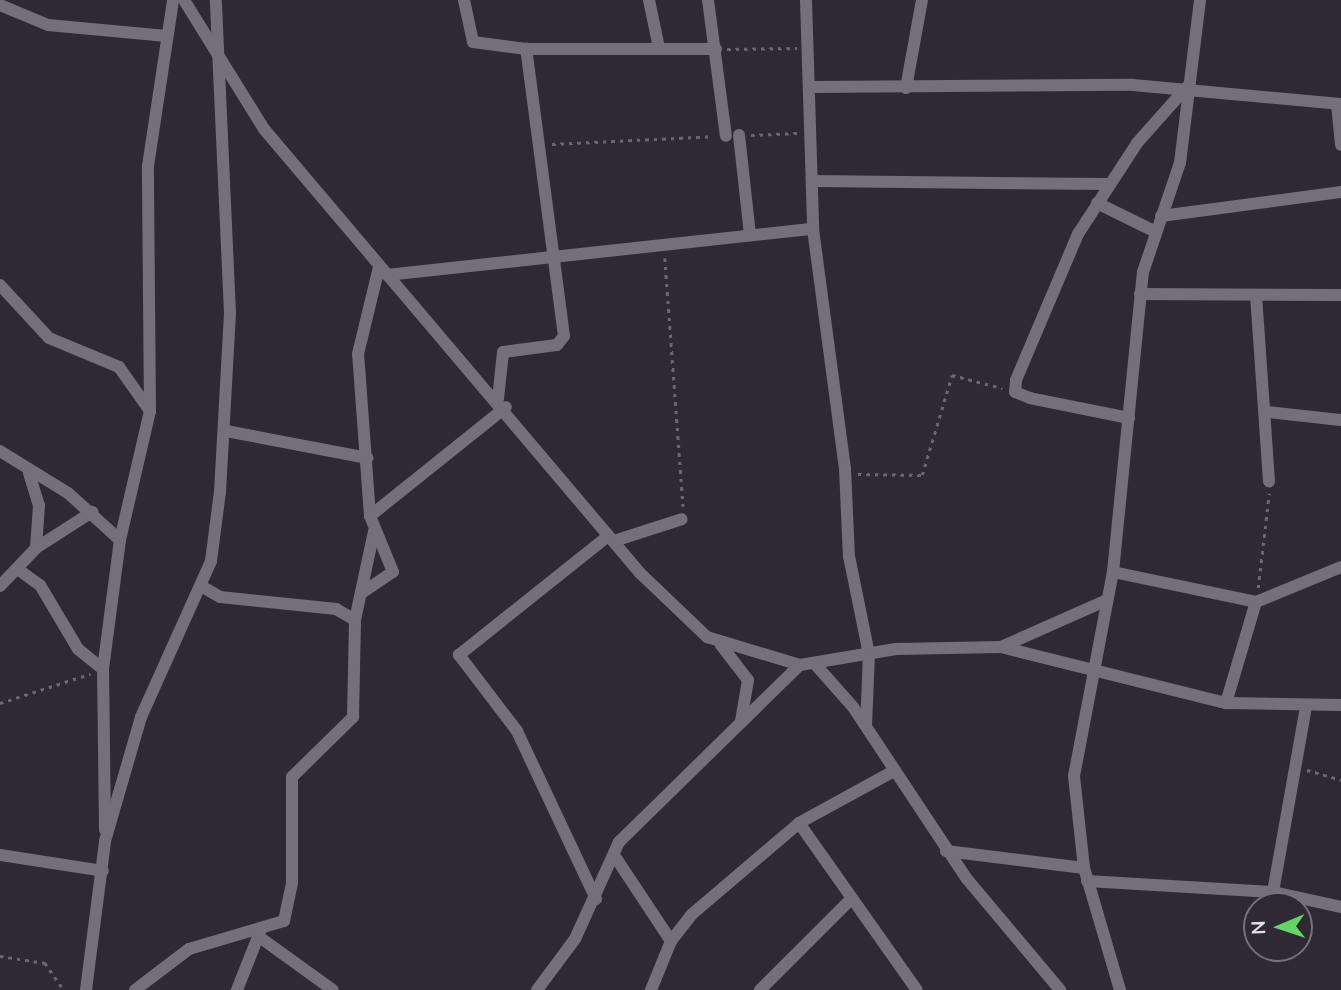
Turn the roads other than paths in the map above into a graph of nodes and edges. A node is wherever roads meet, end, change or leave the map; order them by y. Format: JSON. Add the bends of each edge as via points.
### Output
{"nodes":[{"id":1,"x":173,"y":0,"type":"edge"},
{"id":2,"x":184,"y":0,"type":"edge"},
{"id":3,"x":216,"y":0,"type":"edge"},
{"id":4,"x":464,"y":0,"type":"edge"},
{"id":5,"x":649,"y":0,"type":"edge"},
{"id":6,"x":708,"y":0,"type":"edge"},
{"id":7,"x":806,"y":0,"type":"edge"},
{"id":8,"x":922,"y":0,"type":"edge"},
{"id":9,"x":1200,"y":0,"type":"edge"},
{"id":10,"x":0,"y":5,"type":"edge"},
{"id":11,"x":166,"y":36,"type":"junction"},
{"id":12,"x":659,"y":48,"type":"junction"},
{"id":13,"x":526,"y":49,"type":"junction"},
{"id":14,"x":716,"y":49,"type":"junction"},
{"id":15,"x":221,"y":56,"type":"junction"},
{"id":16,"x":811,"y":87,"type":"junction"},
{"id":17,"x":906,"y":88,"type":"junction"},
{"id":18,"x":1189,"y":88,"type":"junction"},
{"id":19,"x":1339,"y":104,"type":"edge"},
{"id":20,"x":740,"y":135,"type":"road end"},
{"id":21,"x":726,"y":136,"type":"road end"},
{"id":22,"x":1341,"y":145,"type":"edge"},
{"id":23,"x":812,"y":181,"type":"junction"},
{"id":24,"x":1109,"y":184,"type":"junction"},
{"id":25,"x":1341,"y":192,"type":"edge"},
{"id":26,"x":1097,"y":203,"type":"junction"},
{"id":27,"x":1161,"y":216,"type":"junction"},
{"id":28,"x":813,"y":229,"type":"junction"},
{"id":29,"x":1154,"y":231,"type":"junction"},
{"id":30,"x":750,"y":234,"type":"junction"},
{"id":31,"x":557,"y":256,"type":"junction"},
{"id":32,"x":383,"y":271,"type":"junction"},
{"id":33,"x":0,"y":285,"type":"edge"},
{"id":34,"x":1140,"y":295,"type":"junction"},
{"id":35,"x":1256,"y":295,"type":"junction"},
{"id":36,"x":1341,"y":295,"type":"edge"},
{"id":37,"x":502,"y":403,"type":"junction"},
{"id":38,"x":150,"y":411,"type":"junction"},
{"id":39,"x":1267,"y":412,"type":"junction"},
{"id":40,"x":1129,"y":418,"type":"junction"},
{"id":41,"x":1341,"y":420,"type":"edge"},
{"id":42,"x":226,"y":431,"type":"junction"},
{"id":43,"x":0,"y":451,"type":"edge"},
{"id":44,"x":367,"y":458,"type":"junction"},
{"id":45,"x":29,"y":473,"type":"junction"},
{"id":46,"x":1269,"y":482,"type":"road end"},
{"id":47,"x":92,"y":512,"type":"junction"},
{"id":48,"x":370,"y":516,"type":"junction"},
{"id":49,"x":682,"y":519,"type":"road end"},
{"id":50,"x":374,"y":531,"type":"junction"},
{"id":51,"x":611,"y":539,"type":"junction"},
{"id":52,"x":120,"y":540,"type":"junction"},
{"id":53,"x":36,"y":548,"type":"junction"},
{"id":54,"x":1341,"y":567,"type":"edge"},
{"id":55,"x":19,"y":570,"type":"junction"},
{"id":56,"x":1113,"y":572,"type":"junction"},
{"id":57,"x":0,"y":586,"type":"edge"},
{"id":58,"x":201,"y":586,"type":"junction"},
{"id":59,"x":363,"y":592,"type":"junction"},
{"id":60,"x":1107,"y":600,"type":"junction"},
{"id":61,"x":1256,"y":602,"type":"junction"},
{"id":62,"x":355,"y":620,"type":"junction"},
{"id":63,"x":721,"y":645,"type":"junction"},
{"id":64,"x":1002,"y":647,"type":"junction"},
{"id":65,"x":869,"y":654,"type":"junction"},
{"id":66,"x":815,"y":664,"type":"junction"},
{"id":67,"x":800,"y":665,"type":"junction"},
{"id":68,"x":1095,"y":669,"type":"junction"},
{"id":69,"x":101,"y":670,"type":"junction"},
{"id":70,"x":1226,"y":703,"type":"junction"},
{"id":71,"x":1341,"y":705,"type":"edge"},
{"id":72,"x":1306,"y":706,"type":"junction"},
{"id":73,"x":740,"y":722,"type":"junction"},
{"id":74,"x":866,"y":726,"type":"junction"},
{"id":75,"x":894,"y":771,"type":"junction"},
{"id":76,"x":799,"y":823,"type":"junction"},
{"id":77,"x":105,"y":841,"type":"junction"},
{"id":78,"x":946,"y":851,"type":"junction"},
{"id":79,"x":0,"y":855,"type":"edge"},
{"id":80,"x":616,"y":858,"type":"junction"},
{"id":81,"x":103,"y":871,"type":"junction"},
{"id":82,"x":1086,"y":875,"type":"junction"},
{"id":83,"x":1273,"y":892,"type":"joint"},
{"id":84,"x":596,"y":899,"type":"junction"},
{"id":85,"x":849,"y":901,"type":"junction"},
{"id":86,"x":1313,"y":901,"type":"edge"},
{"id":87,"x":1341,"y":907,"type":"edge"},
{"id":88,"x":260,"y":932,"type":"junction"},
{"id":89,"x":671,"y":941,"type":"junction"},
{"id":90,"x":155,"y":973,"type":"junction"},
{"id":91,"x":86,"y":990,"type":"edge"},
{"id":92,"x":135,"y":990,"type":"edge"},
{"id":93,"x":158,"y":990,"type":"edge"},
{"id":94,"x":237,"y":990,"type":"edge"},
{"id":95,"x":333,"y":990,"type":"edge"},
{"id":96,"x":537,"y":990,"type":"edge"},
{"id":97,"x":651,"y":990,"type":"edge"},
{"id":98,"x":760,"y":990,"type":"edge"},
{"id":99,"x":917,"y":990,"type":"edge"},
{"id":100,"x":1060,"y":990,"type":"edge"},
{"id":101,"x":1120,"y":990,"type":"edge"}],
"edges":[{"from":1,"to":11,"type":"street"},
{"from":2,"to":15,"type":"street"},
{"from":3,"to":15,"type":"street"},
{"from":4,"to":13,"type":"street","via":[[473,42]]},
{"from":5,"to":12,"type":"street"},
{"from":6,"to":14,"type":"street"},
{"from":7,"to":16,"type":"street"},
{"from":8,"to":17,"type":"street"},
{"from":9,"to":18,"type":"street"},
{"from":10,"to":11,"type":"street","via":[[48,25]]},
{"from":11,"to":38,"type":"street","via":[[148,166]]},
{"from":12,"to":13,"type":"street"},
{"from":12,"to":14,"type":"street"},
{"from":13,"to":31,"type":"street"},
{"from":14,"to":21,"type":"street"},
{"from":15,"to":32,"type":"street","via":[[264,129]]},
{"from":15,"to":42,"type":"street","via":[[230,313]]},
{"from":16,"to":17,"type":"street"},
{"from":16,"to":23,"type":"street"},
{"from":17,"to":18,"type":"street"},
{"from":18,"to":19,"type":"street"},
{"from":18,"to":24,"type":"street"},
{"from":18,"to":27,"type":"street","via":[[1180,163]]},
{"from":19,"to":22,"type":"street"},
{"from":20,"to":30,"type":"street"},
{"from":23,"to":24,"type":"street"},
{"from":23,"to":28,"type":"street"},
{"from":24,"to":26,"type":"street"},
{"from":25,"to":27,"type":"street"},
{"from":26,"to":29,"type":"street"},
{"from":26,"to":40,"type":"street","via":[[1030,337],[1015,392]]},
{"from":27,"to":29,"type":"street"},
{"from":28,"to":30,"type":"street"},
{"from":28,"to":65,"type":"street","via":[[845,473],[849,556]]},
{"from":29,"to":34,"type":"street"},
{"from":30,"to":31,"type":"street"},
{"from":31,"to":32,"type":"street"},
{"from":31,"to":37,"type":"street","via":[[562,343],[503,352]]},
{"from":32,"to":37,"type":"street"},
{"from":32,"to":44,"type":"street","via":[[358,344]]},
{"from":33,"to":38,"type":"street","via":[[49,338],[119,367]]},
{"from":34,"to":35,"type":"street"},
{"from":34,"to":40,"type":"street"},
{"from":35,"to":36,"type":"street"},
{"from":35,"to":39,"type":"street"},
{"from":37,"to":48,"type":"street"},
{"from":37,"to":51,"type":"street"},
{"from":38,"to":52,"type":"street"},
{"from":39,"to":41,"type":"street"},
{"from":39,"to":46,"type":"street"},
{"from":40,"to":56,"type":"street"},
{"from":42,"to":44,"type":"street"},
{"from":42,"to":58,"type":"street","via":[[211,561]]},
{"from":43,"to":45,"type":"street"},
{"from":44,"to":48,"type":"street"},
{"from":45,"to":47,"type":"street"},
{"from":45,"to":53,"type":"street","via":[[39,505]]},
{"from":47,"to":52,"type":"street"},
{"from":47,"to":53,"type":"street"},
{"from":48,"to":50,"type":"street"},
{"from":49,"to":51,"type":"street"},
{"from":50,"to":59,"type":"street"},
{"from":50,"to":59,"type":"street","via":[[393,572]]},
{"from":51,"to":63,"type":"street","via":[[676,613]]},
{"from":51,"to":84,"type":"street","via":[[459,655],[517,731]]},
{"from":52,"to":69,"type":"street"},
{"from":53,"to":55,"type":"street"},
{"from":54,"to":61,"type":"street"},
{"from":55,"to":57,"type":"street"},
{"from":55,"to":69,"type":"street","via":[[40,585],[67,636]]},
{"from":56,"to":60,"type":"street"},
{"from":56,"to":61,"type":"street"},
{"from":58,"to":62,"type":"street","via":[[220,597],[336,609]]},
{"from":58,"to":77,"type":"street","via":[[141,717]]},
{"from":59,"to":62,"type":"street"},
{"from":60,"to":64,"type":"street"},
{"from":60,"to":68,"type":"street"},
{"from":61,"to":70,"type":"street"},
{"from":62,"to":88,"type":"street","via":[[353,717],[292,777],[292,883],[284,920]]},
{"from":63,"to":67,"type":"street"},
{"from":63,"to":73,"type":"street","via":[[748,680]]},
{"from":64,"to":65,"type":"street"},
{"from":64,"to":68,"type":"street"},
{"from":65,"to":66,"type":"street"},
{"from":65,"to":74,"type":"street"},
{"from":66,"to":67,"type":"street"},
{"from":66,"to":74,"type":"street"},
{"from":67,"to":73,"type":"street"},
{"from":68,"to":70,"type":"street"},
{"from":68,"to":82,"type":"street","via":[[1073,797]]},
{"from":69,"to":77,"type":"street"},
{"from":70,"to":72,"type":"street"},
{"from":71,"to":72,"type":"street"},
{"from":72,"to":83,"type":"street"},
{"from":73,"to":80,"type":"street","via":[[619,842]]},
{"from":74,"to":75,"type":"street"},
{"from":75,"to":76,"type":"street"},
{"from":75,"to":78,"type":"street"},
{"from":76,"to":85,"type":"street"},
{"from":76,"to":89,"type":"street","via":[[691,915]]},
{"from":77,"to":81,"type":"street"},
{"from":78,"to":82,"type":"street"},
{"from":78,"to":100,"type":"street"},
{"from":79,"to":81,"type":"street"},
{"from":80,"to":84,"type":"street"},
{"from":80,"to":89,"type":"street"},
{"from":81,"to":91,"type":"street"},
{"from":82,"to":83,"type":"street"},
{"from":82,"to":101,"type":"street"},
{"from":84,"to":96,"type":"street"},
{"from":85,"to":98,"type":"street"},
{"from":85,"to":99,"type":"street"},
{"from":86,"to":87,"type":"street"},
{"from":88,"to":90,"type":"street","via":[[189,949]]},
{"from":88,"to":94,"type":"street"},
{"from":88,"to":95,"type":"street"},
{"from":89,"to":97,"type":"street"},
{"from":90,"to":92,"type":"street"},
{"from":90,"to":93,"type":"street"}]}
